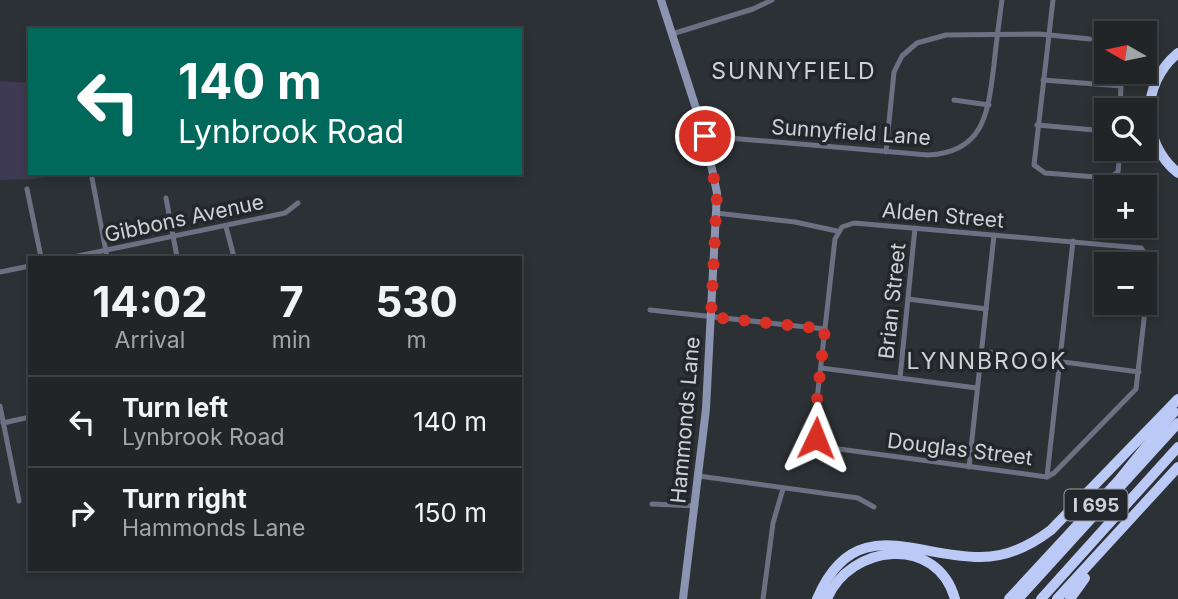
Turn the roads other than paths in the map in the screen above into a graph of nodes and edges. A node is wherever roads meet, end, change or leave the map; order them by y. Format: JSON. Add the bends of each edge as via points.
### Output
{"nodes":[{"id":1,"x":661,"y":0,"type":"edge"},
{"id":2,"x":772,"y":0,"type":"edge"},
{"id":3,"x":1002,"y":0,"type":"edge"},
{"id":4,"x":1053,"y":0,"type":"edge"},
{"id":5,"x":672,"y":34,"type":"junction"},
{"id":6,"x":997,"y":34,"type":"junction"},
{"id":7,"x":1049,"y":35,"type":"junction"},
{"id":8,"x":1090,"y":38,"type":"dead end"},
{"id":9,"x":1178,"y":53,"type":"edge"},
{"id":10,"x":1043,"y":80,"type":"junction"},
{"id":11,"x":1120,"y":98,"type":"edge"},
{"id":12,"x":954,"y":100,"type":"dead end"},
{"id":13,"x":989,"y":104,"type":"junction"},
{"id":14,"x":1037,"y":125,"type":"junction"},
{"id":15,"x":1094,"y":130,"type":"edge"},
{"id":16,"x":705,"y":136,"type":"junction"},
{"id":17,"x":886,"y":152,"type":"junction"},
{"id":18,"x":1120,"y":161,"type":"edge"},
{"id":19,"x":1178,"y":173,"type":"edge"},
{"id":20,"x":92,"y":178,"type":"dead end"},
{"id":21,"x":27,"y":189,"type":"dead end"},
{"id":22,"x":166,"y":198,"type":"dead end"},
{"id":23,"x":298,"y":203,"type":"dead end"},
{"id":24,"x":716,"y":213,"type":"junction"},
{"id":25,"x":226,"y":227,"type":"junction"},
{"id":26,"x":915,"y":228,"type":"junction"},
{"id":27,"x":836,"y":232,"type":"junction"},
{"id":28,"x":994,"y":235,"type":"junction"},
{"id":29,"x":173,"y":237,"type":"junction"},
{"id":30,"x":1073,"y":242,"type":"junction"},
{"id":31,"x":107,"y":254,"type":"edge"},
{"id":32,"x":41,"y":256,"type":"edge"},
{"id":33,"x":84,"y":256,"type":"edge"},
{"id":34,"x":177,"y":256,"type":"edge"},
{"id":35,"x":234,"y":256,"type":"edge"},
{"id":36,"x":28,"y":266,"type":"edge"},
{"id":37,"x":0,"y":272,"type":"edge"},
{"id":38,"x":908,"y":299,"type":"junction"},
{"id":39,"x":986,"y":309,"type":"junction"},
{"id":40,"x":650,"y":310,"type":"dead end"},
{"id":41,"x":711,"y":317,"type":"junction"},
{"id":42,"x":825,"y":329,"type":"junction"},
{"id":43,"x":981,"y":351,"type":"junction"},
{"id":44,"x":1060,"y":361,"type":"junction"},
{"id":45,"x":821,"y":368,"type":"junction"},
{"id":46,"x":1139,"y":372,"type":"junction"},
{"id":47,"x":900,"y":378,"type":"junction"},
{"id":48,"x":977,"y":388,"type":"junction"},
{"id":49,"x":1178,"y":399,"type":"edge"},
{"id":50,"x":0,"y":406,"type":"edge"},
{"id":51,"x":1178,"y":407,"type":"edge"},
{"id":52,"x":28,"y":417,"type":"edge"},
{"id":53,"x":2,"y":423,"type":"edge"},
{"id":54,"x":1178,"y":423,"type":"edge"},
{"id":55,"x":1178,"y":447,"type":"edge"},
{"id":56,"x":969,"y":467,"type":"junction"},
{"id":57,"x":1178,"y":467,"type":"edge"},
{"id":58,"x":699,"y":476,"type":"junction"},
{"id":59,"x":1047,"y":477,"type":"junction"},
{"id":60,"x":783,"y":489,"type":"junction"},
{"id":61,"x":19,"y":501,"type":"dead end"},
{"id":62,"x":1147,"y":502,"type":"junction"},
{"id":63,"x":652,"y":504,"type":"dead end"},
{"id":64,"x":696,"y":506,"type":"junction"},
{"id":65,"x":874,"y":507,"type":"dead end"},
{"id":66,"x":683,"y":599,"type":"edge"},
{"id":67,"x":763,"y":599,"type":"edge"},
{"id":68,"x":817,"y":599,"type":"edge"},
{"id":69,"x":827,"y":599,"type":"edge"},
{"id":70,"x":955,"y":599,"type":"edge"},
{"id":71,"x":1009,"y":599,"type":"edge"},
{"id":72,"x":1018,"y":599,"type":"edge"},
{"id":73,"x":1041,"y":599,"type":"edge"},
{"id":74,"x":1057,"y":599,"type":"edge"},
{"id":75,"x":1070,"y":599,"type":"edge"}],
"edges":[{"from":1,"to":5,"type":"street","name":"Hammonds Lane"},
{"from":2,"to":5,"type":"street"},
{"from":3,"to":6,"type":"street","name":"Sunnyfield Lane"},
{"from":4,"to":7,"type":"street"},
{"from":5,"to":16,"type":"street","name":"Hammonds Lane"},
{"from":6,"to":7,"type":"street"},
{"from":6,"to":13,"type":"street","name":"Sunnyfield Lane"},
{"from":6,"to":17,"type":"street","via":[[936,36],[909,48],[892,81]]},
{"from":7,"to":8,"type":"street"},
{"from":7,"to":10,"type":"street"},
{"from":9,"to":19,"type":"highway","via":[[1159,76],[1149,109],[1153,138]]},
{"from":10,"to":11,"type":"street","via":[[1121,86]]},
{"from":10,"to":14,"type":"street"},
{"from":12,"to":13,"type":"street"},
{"from":13,"to":17,"type":"street","name":"Sunnyfield Lane","via":[[976,133],[959,148],[928,155]]},
{"from":14,"to":15,"type":"street"},
{"from":14,"to":18,"type":"street","via":[[1033,160],[1038,170],[1115,176]]},
{"from":16,"to":17,"type":"street","name":"Sunnyfield Lane"},
{"from":16,"to":24,"type":"street","name":"Hammonds Lane","via":[[716,180]]},
{"from":20,"to":31,"type":"street"},
{"from":21,"to":32,"type":"street"},
{"from":22,"to":29,"type":"street"},
{"from":23,"to":25,"type":"street","name":"Gibbons Avenue","via":[[285,214]]},
{"from":24,"to":27,"type":"street"},
{"from":24,"to":41,"type":"street","name":"Hammonds Lane"},
{"from":25,"to":29,"type":"street","name":"Gibbons Avenue"},
{"from":25,"to":35,"type":"street"},
{"from":26,"to":27,"type":"street","name":"Alden Street","via":[[854,223]]},
{"from":26,"to":28,"type":"street","name":"Alden Street"},
{"from":26,"to":38,"type":"street","name":"Brian Street"},
{"from":27,"to":42,"type":"street"},
{"from":28,"to":30,"type":"street","name":"Alden Street"},
{"from":28,"to":39,"type":"street"},
{"from":29,"to":31,"type":"street","name":"Gibbons Avenue"},
{"from":29,"to":34,"type":"street"},
{"from":30,"to":44,"type":"street"},
{"from":30,"to":46,"type":"street","name":"Alden Street","via":[[1145,252],[1150,267]]},
{"from":31,"to":33,"type":"street","name":"Gibbons Avenue"},
{"from":36,"to":37,"type":"street"},
{"from":38,"to":39,"type":"street"},
{"from":38,"to":47,"type":"street","name":"Brian Street"},
{"from":39,"to":43,"type":"street"},
{"from":40,"to":41,"type":"street"},
{"from":41,"to":42,"type":"street"},
{"from":41,"to":58,"type":"street","name":"Hammonds Lane"},
{"from":42,"to":45,"type":"street","name":"Douglas Street"},
{"from":43,"to":44,"type":"street"},
{"from":43,"to":48,"type":"street"},
{"from":44,"to":46,"type":"street"},
{"from":44,"to":59,"type":"street"},
{"from":45,"to":47,"type":"street"},
{"from":45,"to":56,"type":"street","name":"Douglas Street","via":[[814,433],[824,447]]},
{"from":46,"to":59,"type":"street","via":[[1134,392]]},
{"from":47,"to":48,"type":"street"},
{"from":48,"to":56,"type":"street"},
{"from":49,"to":68,"type":"highway","via":[[1051,530],[1030,544],[982,557],[876,545],[839,565]]},
{"from":50,"to":53,"type":"street"},
{"from":51,"to":71,"type":"highway","number":"I 695","via":[[1119,480]]},
{"from":52,"to":53,"type":"street"},
{"from":53,"to":61,"type":"street"},
{"from":54,"to":72,"type":"highway"},
{"from":55,"to":73,"type":"highway"},
{"from":56,"to":59,"type":"street","name":"Douglas Street"},
{"from":57,"to":62,"type":"highway","number":"I 695"},
{"from":58,"to":60,"type":"street"},
{"from":58,"to":64,"type":"street","name":"Hammonds Lane"},
{"from":60,"to":65,"type":"street","via":[[858,498]]},
{"from":60,"to":67,"type":"street","via":[[773,523]]},
{"from":62,"to":74,"type":"highway","number":"I 695"},
{"from":62,"to":75,"type":"highway"},
{"from":63,"to":64,"type":"street"},
{"from":64,"to":66,"type":"street","name":"Hammonds Lane"},
{"from":69,"to":70,"type":"highway","via":[[853,565],[894,553],[932,565],[946,578]]}]}
